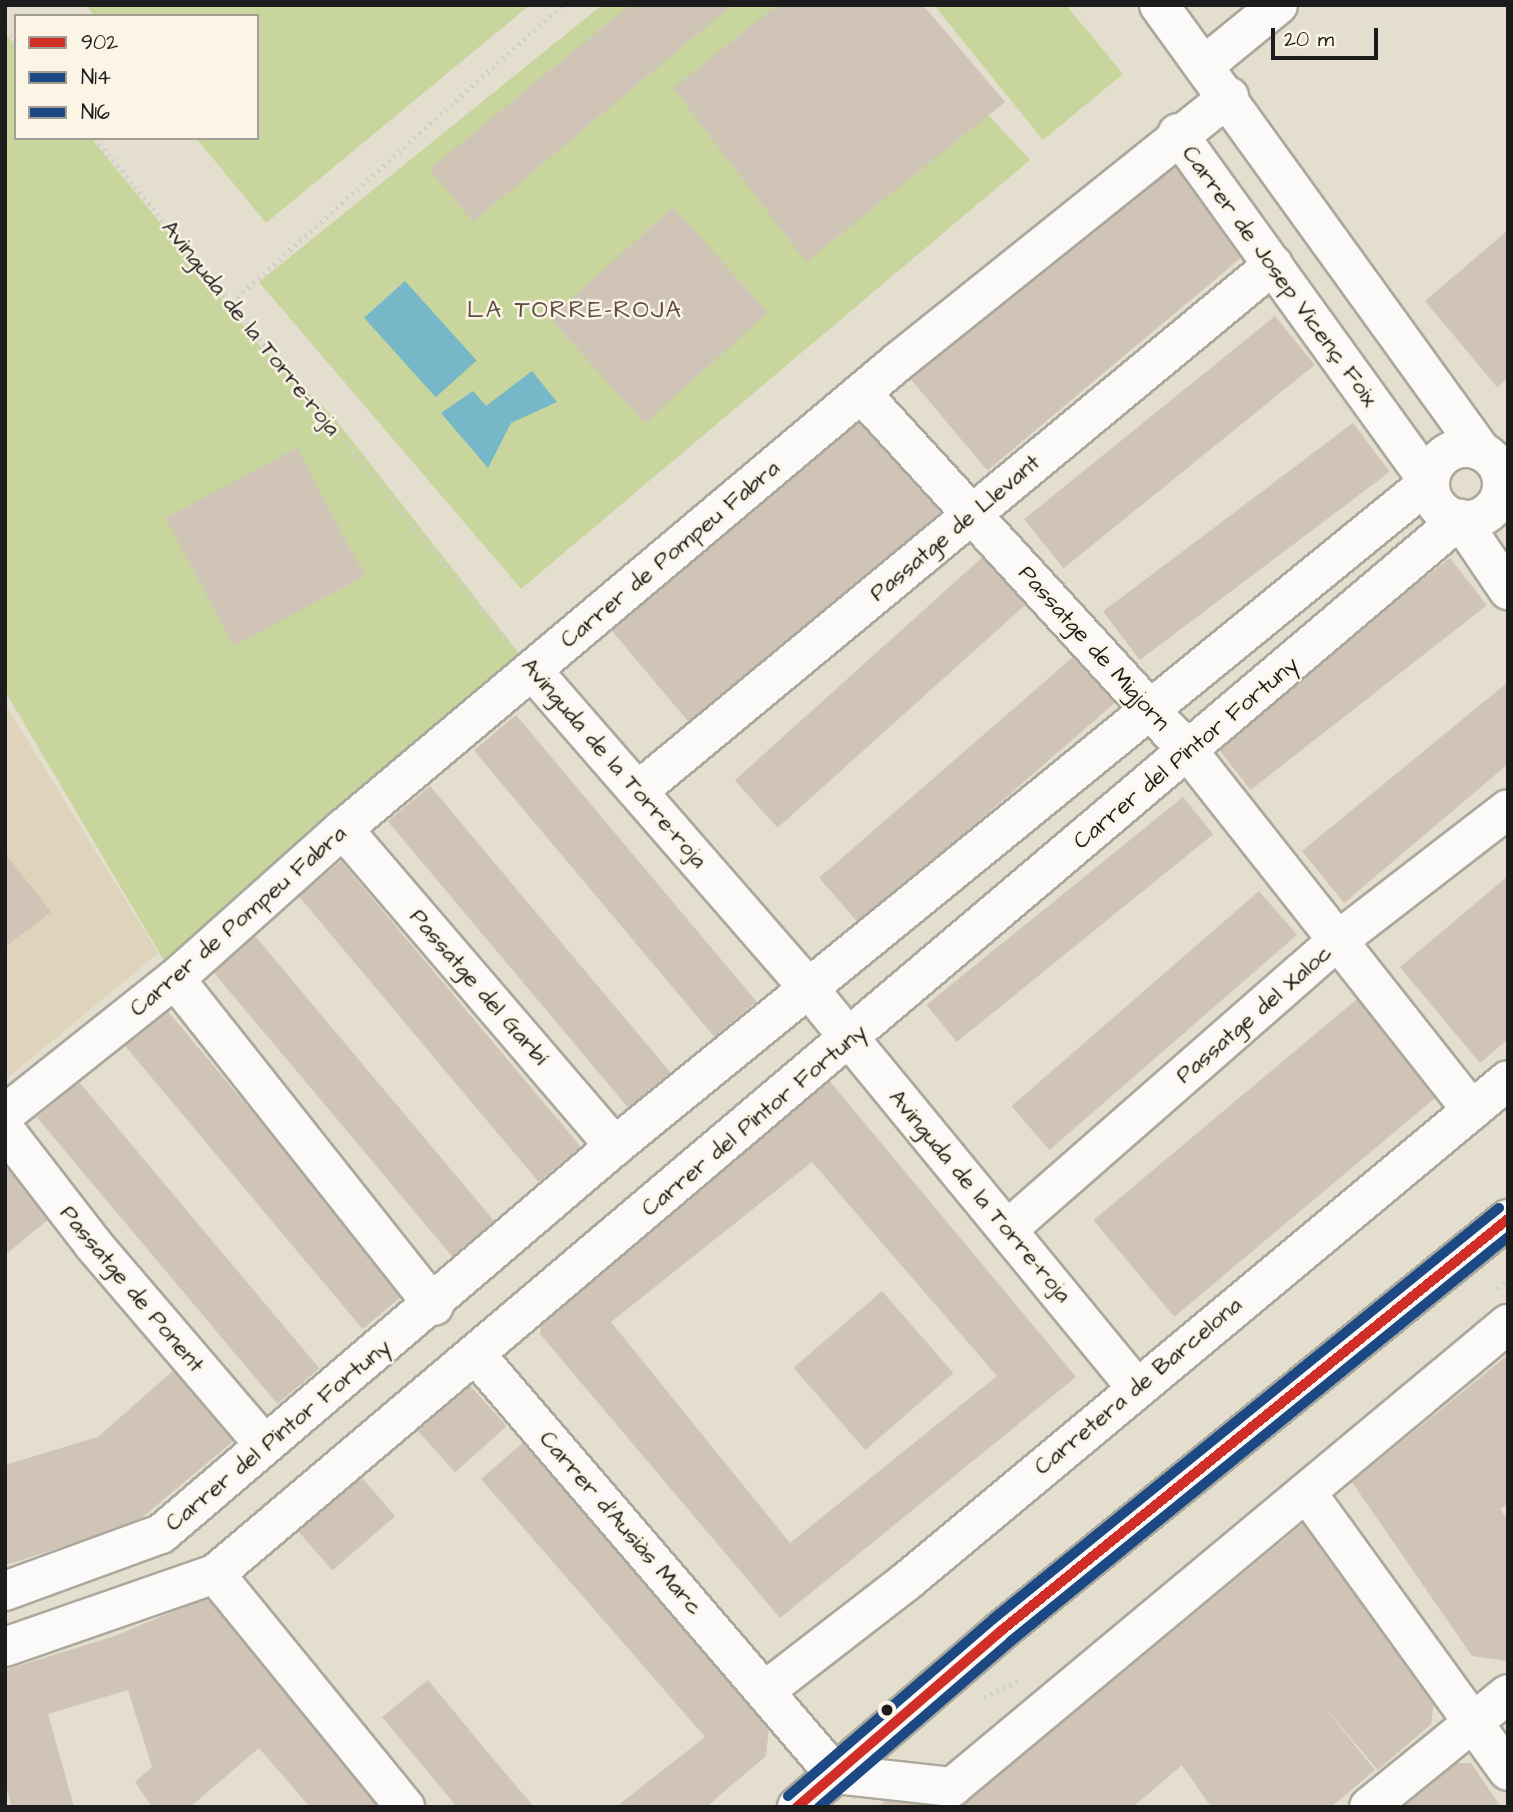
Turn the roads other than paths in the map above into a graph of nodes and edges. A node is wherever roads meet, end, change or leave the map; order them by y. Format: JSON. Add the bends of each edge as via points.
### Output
{"nodes":[{"id":1,"x":1159,"y":5,"type":"edge"},
{"id":2,"x":1278,"y":5,"type":"edge"},
{"id":3,"x":1206,"y":64,"type":"junction"},
{"id":4,"x":1229,"y":97,"type":"junction"},
{"id":5,"x":1177,"y":134,"type":"junction"},
{"id":6,"x":1273,"y":265,"type":"junction"},
{"id":7,"x":861,"y":393,"type":"junction"},
{"id":8,"x":1499,"y":468,"type":"edge"},
{"id":9,"x":1429,"y":482,"type":"junction"},
{"id":10,"x":972,"y":514,"type":"junction"},
{"id":11,"x":1460,"y":519,"type":"junction"},
{"id":12,"x":1508,"y":590,"type":"edge"},
{"id":13,"x":532,"y":670,"type":"junction"},
{"id":14,"x":1148,"y":706,"type":"junction"},
{"id":15,"x":1188,"y":751,"type":"junction"},
{"id":16,"x":638,"y":791,"type":"junction"},
{"id":17,"x":1508,"y":809,"type":"edge"},
{"id":18,"x":342,"y":829,"type":"junction"},
{"id":19,"x":1336,"y":942,"type":"junction"},
{"id":20,"x":175,"y":979,"type":"junction"},
{"id":21,"x":809,"y":989,"type":"junction"},
{"id":22,"x":848,"y":1039,"type":"junction"},
{"id":23,"x":1508,"y":1080,"type":"edge"},
{"id":24,"x":1472,"y":1110,"type":"junction"},
{"id":25,"x":5,"y":1114,"type":"edge"},
{"id":26,"x":5,"y":1130,"type":"edge"},
{"id":27,"x":615,"y":1146,"type":"junction"},
{"id":28,"x":1508,"y":1219,"type":"edge"},
{"id":29,"x":1008,"y":1228,"type":"junction"},
{"id":30,"x":434,"y":1306,"type":"junction"},
{"id":31,"x":1508,"y":1324,"type":"edge"},
{"id":32,"x":475,"y":1355,"type":"junction"},
{"id":33,"x":1135,"y":1386,"type":"junction"},
{"id":34,"x":264,"y":1444,"type":"junction"},
{"id":35,"x":1315,"y":1505,"type":"junction"},
{"id":36,"x":215,"y":1574,"type":"junction"},
{"id":37,"x":5,"y":1591,"type":"edge"},
{"id":38,"x":5,"y":1647,"type":"edge"},
{"id":39,"x":766,"y":1690,"type":"junction"},
{"id":40,"x":1508,"y":1694,"type":"edge"},
{"id":41,"x":1492,"y":1746,"type":"edge"},
{"id":42,"x":835,"y":1774,"type":"junction"},
{"id":43,"x":405,"y":1807,"type":"edge"},
{"id":44,"x":797,"y":1807,"type":"edge"},
{"id":45,"x":1369,"y":1807,"type":"edge"}],
"edges":[{"from":1,"to":3,"type":"street"},
{"from":2,"to":3,"type":"street"},
{"from":3,"to":4,"type":"street"},
{"from":4,"to":5,"type":"street","name":"Carrer de Josep Vicenç Foix"},
{"from":4,"to":8,"type":"street"},
{"from":5,"to":6,"type":"street","name":"Carrer de Josep Vicenç Foix"},
{"from":5,"to":7,"type":"street","name":"Carrer de Pompeu Fabra"},
{"from":6,"to":9,"type":"street","name":"Carrer de Josep Vicenç Foix"},
{"from":6,"to":10,"type":"street","name":"Passatge de Llevant"},
{"from":7,"to":10,"type":"street","name":"Passatge de Migjorn"},
{"from":7,"to":13,"type":"street","name":"Carrer de Pompeu Fabra"},
{"from":8,"to":9,"type":"street","via":[[1450,451],[1435,464]]},
{"from":8,"to":11,"type":"street","via":[[1488,513]]},
{"from":9,"to":11,"type":"street","via":[[1441,511]]},
{"from":9,"to":14,"type":"street","name":"Carrer del Pintor Fortuny"},
{"from":10,"to":14,"type":"street","name":"Passatge de Migjorn"},
{"from":10,"to":16,"type":"street","name":"Passatge de Llevant"},
{"from":11,"to":12,"type":"street"},
{"from":11,"to":15,"type":"street","name":"Carrer del Pintor Fortuny"},
{"from":13,"to":16,"type":"street","name":"Avinguda de la Torre-roja"},
{"from":13,"to":18,"type":"street","name":"Carrer de Pompeu Fabra"},
{"from":14,"to":15,"type":"street","name":"Passatge de Migjorn"},
{"from":14,"to":21,"type":"street","name":"Carrer del Pintor Fortuny"},
{"from":15,"to":19,"type":"street","name":"Passatge de Migjorn"},
{"from":15,"to":22,"type":"street","name":"Carrer del Pintor Fortuny"},
{"from":16,"to":21,"type":"street","name":"Avinguda de la Torre-roja"},
{"from":17,"to":19,"type":"street","name":"Passatge del Xaloc"},
{"from":18,"to":20,"type":"street","name":"Carrer de Pompeu Fabra"},
{"from":18,"to":27,"type":"street","name":"Passatge del Garbí"},
{"from":19,"to":24,"type":"street","name":"Passatge de Migjorn"},
{"from":19,"to":29,"type":"street","name":"Passatge del Xaloc"},
{"from":20,"to":25,"type":"street","name":"Carrer de Pompeu Fabra"},
{"from":20,"to":30,"type":"street"},
{"from":21,"to":22,"type":"street","name":"Avinguda de la Torre-roja"},
{"from":21,"to":27,"type":"street","name":"Carrer del Pintor Fortuny"},
{"from":22,"to":29,"type":"street","name":"Avinguda de la Torre-roja"},
{"from":22,"to":32,"type":"street","name":"Carrer del Pintor Fortuny"},
{"from":23,"to":24,"type":"street","name":"Carretera de Barcelona"},
{"from":24,"to":33,"type":"street","name":"Carretera de Barcelona"},
{"from":26,"to":34,"type":"street","name":"Passatge de Ponent","via":[[93,1244]]},
{"from":27,"to":30,"type":"street","name":"Carrer del Pintor Fortuny"},
{"from":28,"to":42,"type":"street","via":[[1002,1630]]},
{"from":29,"to":33,"type":"street","name":"Avinguda de la Torre-roja"},
{"from":30,"to":34,"type":"street","name":"Carrer del Pintor Fortuny"},
{"from":31,"to":35,"type":"street"},
{"from":32,"to":36,"type":"street","name":"Carrer del Pintor Fortuny"},
{"from":32,"to":39,"type":"street","name":"Carrer d'Ausiàs Marc"},
{"from":33,"to":39,"type":"street","name":"Carretera de Barcelona","via":[[907,1581]]},
{"from":34,"to":37,"type":"street","name":"Carrer del Pintor Fortuny","via":[[161,1534]]},
{"from":35,"to":41,"type":"street"},
{"from":35,"to":42,"type":"street","via":[[952,1787]]},
{"from":36,"to":38,"type":"street","name":"Carrer del Pintor Fortuny"},
{"from":36,"to":43,"type":"street"},
{"from":39,"to":42,"type":"street","name":"Carrer d'Ausiàs Marc"},
{"from":40,"to":41,"type":"street"},
{"from":41,"to":45,"type":"street"},
{"from":42,"to":44,"type":"street"}]}
